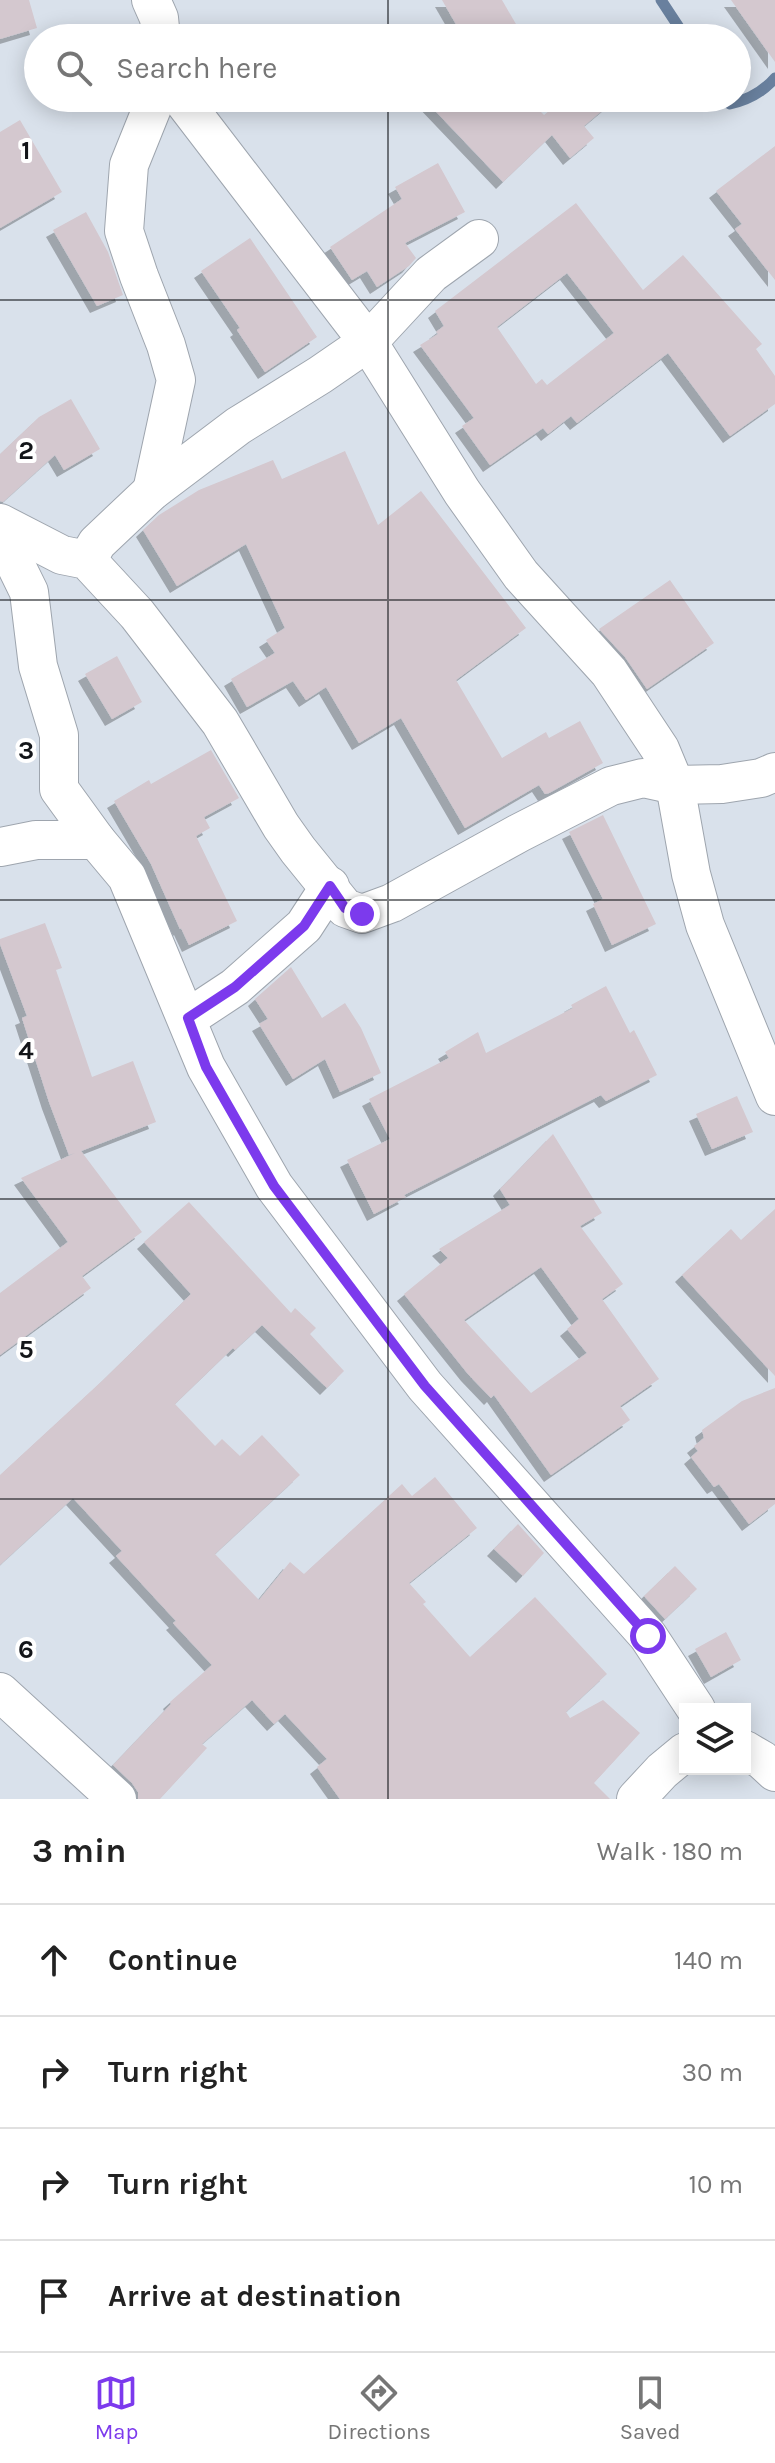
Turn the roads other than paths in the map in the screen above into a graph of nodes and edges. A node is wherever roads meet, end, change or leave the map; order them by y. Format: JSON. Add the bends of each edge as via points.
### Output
{"nodes":[{"id":1,"x":151,"y":0,"type":"edge"},
{"id":2,"x":160,"y":24,"type":"edge"},
{"id":3,"x":150,"y":112,"type":"edge"},
{"id":4,"x":192,"y":112,"type":"edge"},
{"id":5,"x":479,"y":239,"type":"dead end"},
{"id":6,"x":368,"y":342,"type":"junction"},
{"id":7,"x":152,"y":491,"type":"junction"},
{"id":8,"x":0,"y":523,"type":"edge"},
{"id":9,"x":0,"y":533,"type":"edge"},
{"id":10,"x":87,"y":560,"type":"junction"},
{"id":11,"x":775,"y":772,"type":"edge"},
{"id":12,"x":675,"y":785,"type":"junction"},
{"id":13,"x":96,"y":840,"type":"junction"},
{"id":14,"x":0,"y":847,"type":"edge"},
{"id":15,"x":330,"y":886,"type":"junction"},
{"id":16,"x":188,"y":1018,"type":"junction"},
{"id":17,"x":775,"y":1096,"type":"edge"},
{"id":18,"x":0,"y":1692,"type":"edge"},
{"id":19,"x":692,"y":1703,"type":"edge"},
{"id":20,"x":751,"y":1754,"type":"edge"},
{"id":21,"x":679,"y":1757,"type":"edge"},
{"id":22,"x":775,"y":1772,"type":"edge"},
{"id":23,"x":117,"y":1799,"type":"edge"},
{"id":24,"x":636,"y":1799,"type":"edge"}],
"edges":[{"from":1,"to":2,"type":"street"},
{"from":3,"to":7,"type":"street","via":[[129,165],[124,231],[176,380]]},
{"from":4,"to":6,"type":"street"},
{"from":5,"to":6,"type":"street","via":[[431,274]]},
{"from":6,"to":7,"type":"street","via":[[238,426]]},
{"from":6,"to":12,"type":"street","via":[[521,575],[609,672],[660,749]]},
{"from":7,"to":10,"type":"street","via":[[97,543]]},
{"from":8,"to":10,"type":"street","via":[[62,555]]},
{"from":9,"to":13,"type":"street","via":[[29,592],[38,666],[59,735],[59,789]]},
{"from":10,"to":15,"type":"street","via":[[137,614],[220,722],[281,826]]},
{"from":11,"to":12,"type":"street","via":[[722,784]]},
{"from":12,"to":15,"type":"street","via":[[643,778],[611,786],[362,914],[345,908]]},
{"from":12,"to":17,"type":"street","via":[[705,925]]},
{"from":13,"to":14,"type":"street","via":[[36,840]]},
{"from":13,"to":16,"type":"street","via":[[127,877]]},
{"from":15,"to":16,"type":"street","via":[[304,926],[235,987]]},
{"from":16,"to":19,"type":"street","via":[[206,1067],[274,1186],[425,1386],[648,1636]]},
{"from":18,"to":23,"type":"street"},
{"from":20,"to":22,"type":"street"},
{"from":21,"to":24,"type":"street"}]}
